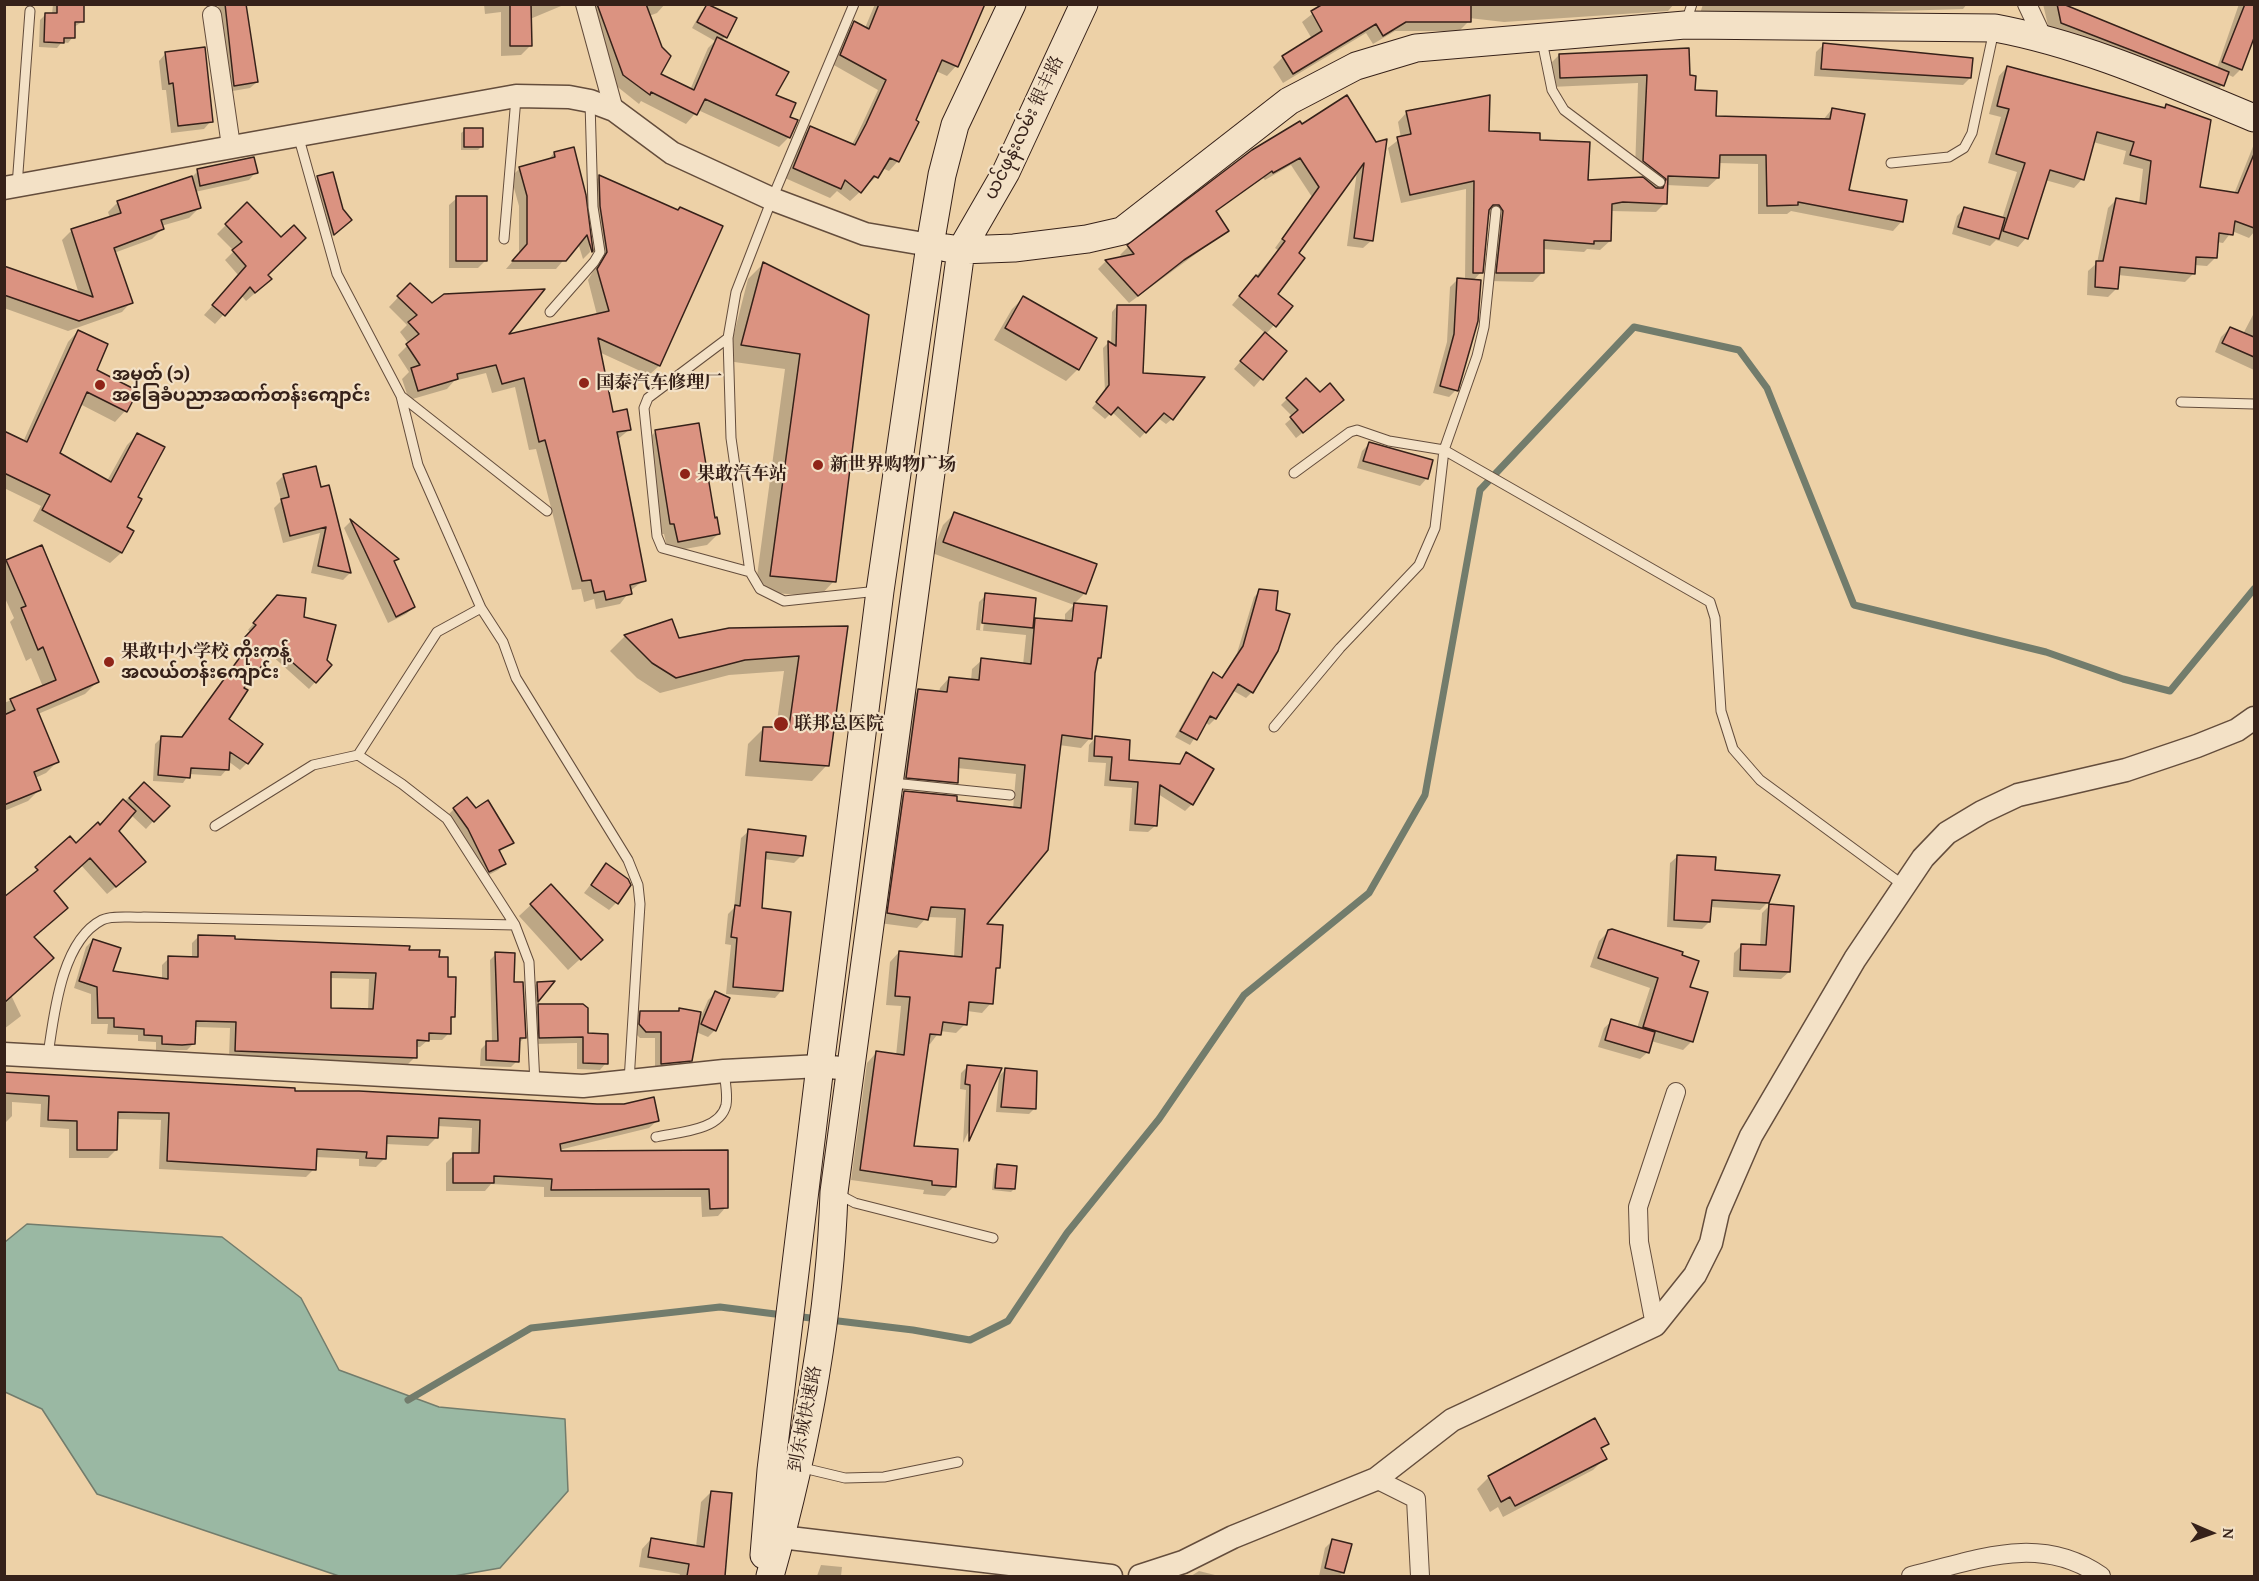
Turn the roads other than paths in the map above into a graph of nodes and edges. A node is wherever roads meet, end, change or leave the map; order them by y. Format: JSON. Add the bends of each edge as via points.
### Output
{"nodes":[{"id":1,"x":585,"y":4,"type":"edge"},
{"id":2,"x":1012,"y":4,"type":"edge"},
{"id":3,"x":1084,"y":4,"type":"edge"},
{"id":4,"x":2027,"y":4,"type":"edge"},
{"id":5,"x":852,"y":6,"type":"edge"},
{"id":6,"x":30,"y":11,"type":"dead end"},
{"id":7,"x":212,"y":15,"type":"dead end"},
{"id":8,"x":1688,"y":15,"type":"edge"},
{"id":9,"x":1995,"y":28,"type":"junction"},
{"id":10,"x":1541,"y":36,"type":"junction"},
{"id":11,"x":2042,"y":36,"type":"junction"},
{"id":12,"x":516,"y":96,"type":"junction"},
{"id":13,"x":590,"y":100,"type":"junction"},
{"id":14,"x":614,"y":111,"type":"junction"},
{"id":15,"x":2254,"y":118,"type":"edge"},
{"id":16,"x":298,"y":134,"type":"junction"},
{"id":17,"x":231,"y":147,"type":"junction"},
{"id":18,"x":1891,"y":163,"type":"dead end"},
{"id":19,"x":1660,"y":182,"type":"dead end"},
{"id":20,"x":11,"y":187,"type":"edge"},
{"id":21,"x":772,"y":199,"type":"junction"},
{"id":22,"x":1496,"y":211,"type":"dead end"},
{"id":23,"x":504,"y":239,"type":"dead end"},
{"id":24,"x":930,"y":245,"type":"junction"},
{"id":25,"x":961,"y":250,"type":"junction"},
{"id":26,"x":550,"y":312,"type":"dead end"},
{"id":27,"x":728,"y":338,"type":"junction"},
{"id":28,"x":401,"y":396,"type":"junction"},
{"id":29,"x":2181,"y":402,"type":"dead end"},
{"id":30,"x":2254,"y":404,"type":"edge"},
{"id":31,"x":1444,"y":450,"type":"junction"},
{"id":32,"x":1294,"y":472,"type":"dead end"},
{"id":33,"x":547,"y":511,"type":"dead end"},
{"id":34,"x":750,"y":572,"type":"junction"},
{"id":35,"x":880,"y":591,"type":"junction"},
{"id":36,"x":481,"y":608,"type":"junction"},
{"id":37,"x":2254,"y":718,"type":"edge"},
{"id":38,"x":1274,"y":727,"type":"dead end"},
{"id":39,"x":358,"y":755,"type":"junction"},
{"id":40,"x":887,"y":783,"type":"junction"},
{"id":41,"x":1010,"y":795,"type":"dead end"},
{"id":42,"x":215,"y":826,"type":"dead end"},
{"id":43,"x":1903,"y":885,"type":"junction"},
{"id":44,"x":515,"y":925,"type":"junction"},
{"id":45,"x":4,"y":1054,"type":"edge"},
{"id":46,"x":48,"y":1055,"type":"junction"},
{"id":47,"x":820,"y":1066,"type":"junction"},
{"id":48,"x":850,"y":1069,"type":"junction"},
{"id":49,"x":724,"y":1071,"type":"junction"},
{"id":50,"x":629,"y":1081,"type":"junction"},
{"id":51,"x":535,"y":1084,"type":"junction"},
{"id":52,"x":1676,"y":1092,"type":"dead end"},
{"id":53,"x":656,"y":1137,"type":"dead end"},
{"id":54,"x":834,"y":1192,"type":"junction"},
{"id":55,"x":993,"y":1238,"type":"dead end"},
{"id":56,"x":1655,"y":1325,"type":"junction"},
{"id":57,"x":958,"y":1462,"type":"dead end"},
{"id":58,"x":797,"y":1466,"type":"junction"},
{"id":59,"x":1376,"y":1479,"type":"junction"},
{"id":60,"x":781,"y":1537,"type":"junction"},
{"id":61,"x":762,"y":1576,"type":"edge"},
{"id":62,"x":770,"y":1576,"type":"edge"},
{"id":63,"x":1111,"y":1576,"type":"edge"},
{"id":64,"x":1140,"y":1576,"type":"edge"},
{"id":65,"x":1420,"y":1576,"type":"edge"},
{"id":66,"x":1911,"y":1576,"type":"edge"},
{"id":67,"x":2101,"y":1576,"type":"edge"}],
"edges":[{"from":1,"to":14,"type":"street"},
{"from":2,"to":24,"type":"main road","via":[[955,125]]},
{"from":3,"to":25,"type":"main road","name":"ယင်ဖုန်းလမ်း 银丰路","via":[[1006,172]]},
{"from":4,"to":11,"type":"street"},
{"from":5,"to":21,"type":"lane"},
{"from":6,"to":20,"type":"lane"},
{"from":7,"to":17,"type":"street"},
{"from":8,"to":9,"type":"main road"},
{"from":8,"to":10,"type":"main road"},
{"from":9,"to":11,"type":"main road"},
{"from":9,"to":18,"type":"lane","via":[[1972,133],[1964,148],[1949,157]]},
{"from":10,"to":19,"type":"lane","via":[[1552,90],[1564,110]]},
{"from":10,"to":25,"type":"main road","via":[[1416,48],[1356,66],[1289,101],[1122,231],[1014,248]]},
{"from":11,"to":15,"type":"main road","via":[[2106,57]]},
{"from":12,"to":13,"type":"street"},
{"from":12,"to":16,"type":"street"},
{"from":12,"to":23,"type":"lane"},
{"from":13,"to":14,"type":"street"},
{"from":13,"to":26,"type":"lane","via":[[593,207],[600,252]]},
{"from":14,"to":21,"type":"street","via":[[672,153]]},
{"from":16,"to":17,"type":"street"},
{"from":16,"to":28,"type":"lane","via":[[336,274]]},
{"from":17,"to":20,"type":"street"},
{"from":21,"to":24,"type":"street","via":[[865,234]]},
{"from":21,"to":27,"type":"lane","via":[[736,292]]},
{"from":22,"to":31,"type":"lane","via":[[1484,327]]},
{"from":24,"to":25,"type":"main road"},
{"from":24,"to":35,"type":"main road","name":"到东城快速路"},
{"from":25,"to":40,"type":"main road","name":"到东城快速路"},
{"from":27,"to":34,"type":"lane","via":[[731,438]]},
{"from":27,"to":34,"type":"lane","via":[[648,398],[644,408],[657,536],[662,549]]},
{"from":28,"to":33,"type":"lane"},
{"from":28,"to":36,"type":"lane","via":[[418,465]]},
{"from":29,"to":30,"type":"lane"},
{"from":31,"to":32,"type":"lane","via":[[1389,441],[1357,430]]},
{"from":31,"to":38,"type":"lane","via":[[1435,528],[1419,565],[1340,648]]},
{"from":31,"to":43,"type":"lane","via":[[1710,602],[1715,618],[1721,711],[1733,749],[1760,780]]},
{"from":34,"to":35,"type":"lane","via":[[760,590],[784,601]]},
{"from":35,"to":47,"type":"main road","name":"到东城快速路"},
{"from":36,"to":39,"type":"lane","via":[[437,632]]},
{"from":36,"to":50,"type":"lane","via":[[503,642],[516,678],[601,813],[638,885]]},
{"from":37,"to":43,"type":"street","via":[[2237,730],[2198,746],[2126,770],[2018,795],[1982,812],[1947,833]]},
{"from":39,"to":42,"type":"lane","via":[[313,765]]},
{"from":39,"to":44,"type":"lane","via":[[447,819]]},
{"from":40,"to":41,"type":"lane"},
{"from":40,"to":48,"type":"main road","name":"到东城快速路"},
{"from":43,"to":56,"type":"street","via":[[1750,1136],[1718,1212],[1711,1243],[1695,1275]]},
{"from":44,"to":46,"type":"lane","via":[[156,917],[103,920],[78,942],[57,995]]},
{"from":44,"to":51,"type":"lane","via":[[529,962]]},
{"from":45,"to":46,"type":"street"},
{"from":46,"to":51,"type":"street"},
{"from":47,"to":48,"type":"street"},
{"from":47,"to":49,"type":"street"},
{"from":47,"to":61,"type":"main road","name":"到东城快速路","via":[[771,1470]]},
{"from":48,"to":54,"type":"main road","name":"到东城快速路"},
{"from":49,"to":50,"type":"street"},
{"from":49,"to":53,"type":"lane","via":[[727,1103],[722,1117],[714,1124]]},
{"from":50,"to":51,"type":"street","via":[[583,1086]]},
{"from":52,"to":56,"type":"street","via":[[1638,1207],[1639,1242]]},
{"from":54,"to":55,"type":"lane","via":[[855,1203]]},
{"from":54,"to":58,"type":"main road","name":"到东城快速路","via":[[832,1259]]},
{"from":56,"to":59,"type":"street","via":[[1452,1420]]},
{"from":57,"to":58,"type":"lane","via":[[884,1477],[844,1478]]},
{"from":58,"to":60,"type":"main road","name":"到东城快速路"},
{"from":59,"to":64,"type":"street","via":[[1233,1537],[1183,1562]]},
{"from":59,"to":65,"type":"street","via":[[1416,1499]]},
{"from":60,"to":62,"type":"main road","name":"到东城快速路"},
{"from":60,"to":63,"type":"street"},
{"from":66,"to":67,"type":"street","via":[[1992,1555],[2041,1551]]}]}
